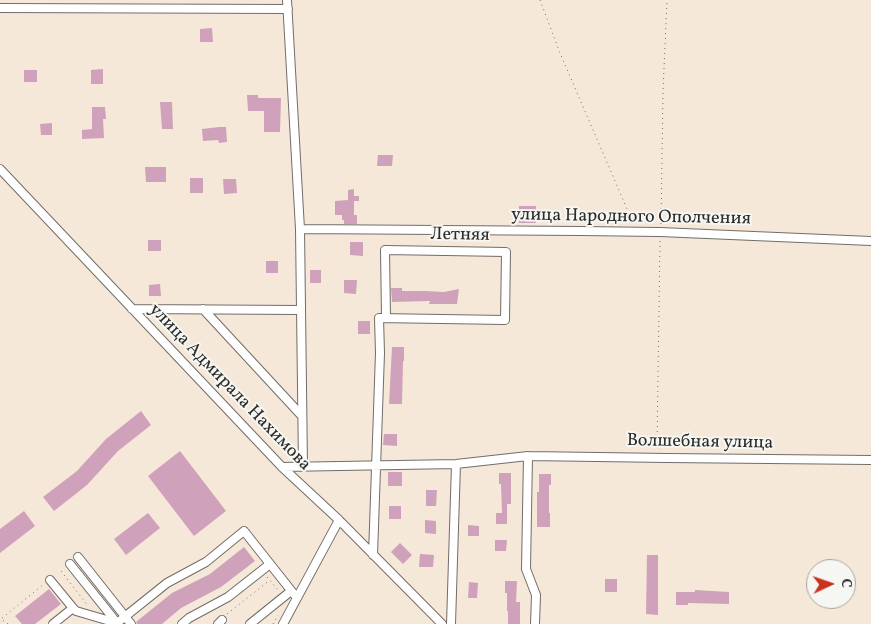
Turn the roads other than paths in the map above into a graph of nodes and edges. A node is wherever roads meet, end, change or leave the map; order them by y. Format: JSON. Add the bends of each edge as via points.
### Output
{"nodes":[{"id":1,"x":288,"y":0,"type":"edge"},
{"id":2,"x":0,"y":8,"type":"edge"},
{"id":3,"x":288,"y":9,"type":"junction"},
{"id":4,"x":0,"y":169,"type":"edge"},
{"id":5,"x":300,"y":230,"type":"junction"},
{"id":6,"x":871,"y":242,"type":"edge"},
{"id":7,"x":132,"y":309,"type":"junction"},
{"id":8,"x":202,"y":309,"type":"junction"},
{"id":9,"x":301,"y":310,"type":"junction"},
{"id":10,"x":386,"y":318,"type":"junction"},
{"id":11,"x":302,"y":416,"type":"junction"},
{"id":12,"x":528,"y":456,"type":"junction"},
{"id":13,"x":871,"y":460,"type":"edge"},
{"id":14,"x":456,"y":464,"type":"junction"},
{"id":15,"x":376,"y":465,"type":"junction"},
{"id":16,"x":303,"y":466,"type":"junction"},
{"id":17,"x":282,"y":467,"type":"junction"},
{"id":18,"x":339,"y":520,"type":"junction"},
{"id":19,"x":373,"y":554,"type":"junction"},
{"id":20,"x":78,"y":557,"type":"dead end"},
{"id":21,"x":70,"y":564,"type":"dead end"},
{"id":22,"x":270,"y":564,"type":"junction"},
{"id":23,"x":49,"y":582,"type":"road end"},
{"id":24,"x":291,"y":591,"type":"junction"},
{"id":25,"x":297,"y":598,"type":"junction"},
{"id":26,"x":73,"y":608,"type":"junction"},
{"id":27,"x":125,"y":617,"type":"junction"},
{"id":28,"x":53,"y":624,"type":"edge"},
{"id":29,"x":117,"y":624,"type":"edge"},
{"id":30,"x":131,"y":624,"type":"edge"},
{"id":31,"x":182,"y":624,"type":"edge"},
{"id":32,"x":250,"y":624,"type":"edge"},
{"id":33,"x":283,"y":624,"type":"edge"},
{"id":34,"x":442,"y":624,"type":"edge"},
{"id":35,"x":451,"y":624,"type":"edge"},
{"id":36,"x":534,"y":624,"type":"edge"}],
"edges":[{"from":1,"to":3,"type":"street"},
{"from":2,"to":3,"type":"street"},
{"from":3,"to":5,"type":"street"},
{"from":4,"to":7,"type":"street","name":"улица Адмирала Нахимова"},
{"from":5,"to":6,"type":"street","name":"улица Народного Ополчения","via":[[570,230]]},
{"from":5,"to":9,"type":"street"},
{"from":7,"to":8,"type":"street"},
{"from":7,"to":17,"type":"street","name":"улица Адмирала Нахимова"},
{"from":8,"to":9,"type":"street"},
{"from":8,"to":11,"type":"street"},
{"from":9,"to":11,"type":"street"},
{"from":10,"to":10,"type":"street","name":"Летняя","via":[[505,320],[506,252],[385,250]]},
{"from":10,"to":15,"type":"street","name":"Летняя","via":[[379,318]]},
{"from":11,"to":16,"type":"street"},
{"from":12,"to":13,"type":"street","name":"Волшебная улица"},
{"from":12,"to":14,"type":"street","name":"Волшебная улица"},
{"from":12,"to":36,"type":"street","via":[[526,570],[536,594]]},
{"from":14,"to":15,"type":"street","name":"Волшебная улица"},
{"from":14,"to":35,"type":"street"},
{"from":15,"to":16,"type":"street","name":"Волшебная улица"},
{"from":15,"to":19,"type":"street","name":"Летняя"},
{"from":16,"to":17,"type":"street","name":"Волшебная улица"},
{"from":17,"to":18,"type":"street","name":"улица Адмирала Нахимова"},
{"from":18,"to":19,"type":"street","name":"улица Адмирала Нахимова"},
{"from":18,"to":25,"type":"street"},
{"from":19,"to":34,"type":"street","name":"улица Адмирала Нахимова"},
{"from":20,"to":27,"type":"street"},
{"from":21,"to":29,"type":"street"},
{"from":22,"to":24,"type":"street"},
{"from":22,"to":27,"type":"street","via":[[244,531],[206,562],[167,583]]},
{"from":22,"to":31,"type":"street","via":[[228,597]]},
{"from":23,"to":26,"type":"street"},
{"from":24,"to":25,"type":"street"},
{"from":24,"to":32,"type":"street"},
{"from":25,"to":33,"type":"street"},
{"from":26,"to":28,"type":"street"},
{"from":26,"to":29,"type":"street"},
{"from":27,"to":29,"type":"street"},
{"from":27,"to":30,"type":"street"}]}
